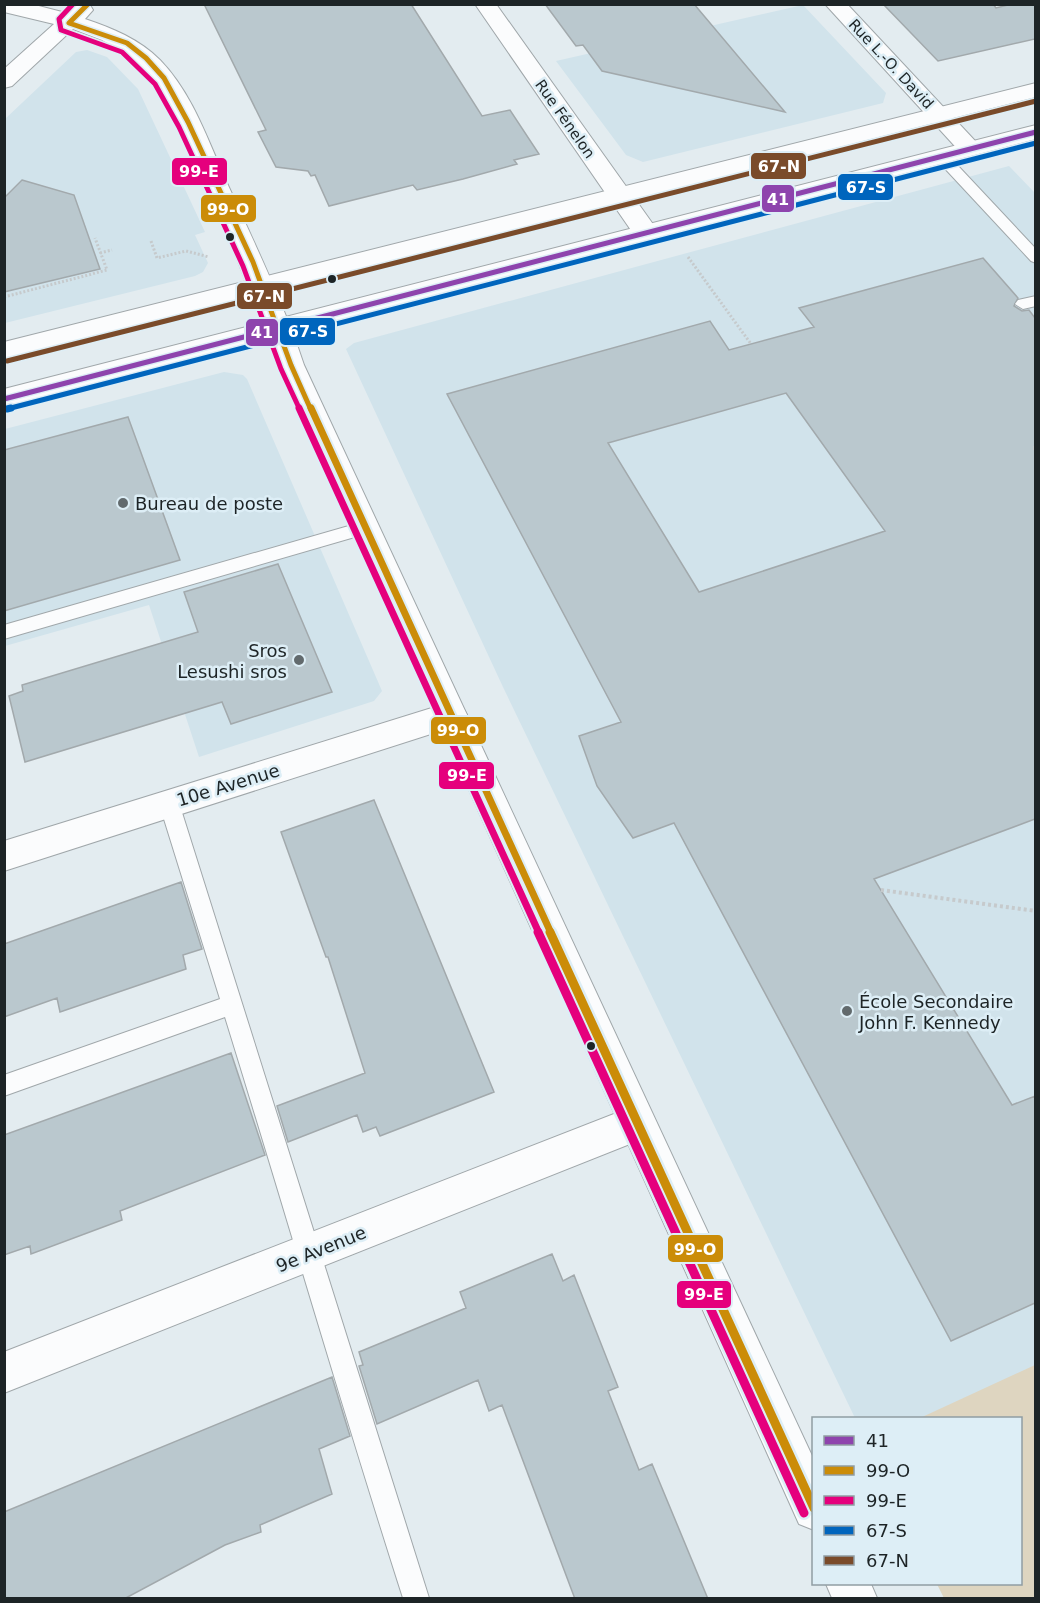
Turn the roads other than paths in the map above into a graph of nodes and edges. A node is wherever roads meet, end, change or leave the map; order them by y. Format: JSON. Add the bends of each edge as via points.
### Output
{"nodes":[{"id":1,"x":88,"y":4,"type":"edge"},
{"id":2,"x":485,"y":4,"type":"edge"},
{"id":3,"x":835,"y":4,"type":"edge"},
{"id":4,"x":4,"y":5,"type":"edge"},
{"id":5,"x":69,"y":22,"type":"junction"},
{"id":6,"x":4,"y":81,"type":"edge"},
{"id":7,"x":1035,"y":90,"type":"edge"},
{"id":8,"x":939,"y":115,"type":"junction"},
{"id":9,"x":1035,"y":132,"type":"edge"},
{"id":10,"x":970,"y":149,"type":"junction"},
{"id":11,"x":941,"y":156,"type":"junction"},
{"id":12,"x":620,"y":196,"type":"junction"},
{"id":13,"x":646,"y":233,"type":"junction"},
{"id":14,"x":1035,"y":258,"type":"edge"},
{"id":15,"x":263,"y":286,"type":"junction"},
{"id":16,"x":278,"y":329,"type":"junction"},
{"id":17,"x":4,"y":351,"type":"edge"},
{"id":18,"x":4,"y":399,"type":"edge"},
{"id":19,"x":366,"y":526,"type":"junction"},
{"id":20,"x":4,"y":632,"type":"edge"},
{"id":21,"x":451,"y":715,"type":"junction"},
{"id":22,"x":169,"y":803,"type":"junction"},
{"id":23,"x":4,"y":856,"type":"edge"},
{"id":24,"x":230,"y":1005,"type":"junction"},
{"id":25,"x":4,"y":1086,"type":"edge"},
{"id":26,"x":637,"y":1123,"type":"junction"},
{"id":27,"x":310,"y":1253,"type":"junction"},
{"id":28,"x":4,"y":1373,"type":"edge"},
{"id":29,"x":812,"y":1507,"type":"edge"},
{"id":30,"x":848,"y":1585,"type":"edge"},
{"id":31,"x":417,"y":1599,"type":"edge"},
{"id":32,"x":855,"y":1599,"type":"edge"}],
"edges":[{"from":1,"to":5,"type":"street"},
{"from":2,"to":12,"type":"street","name":"Rue Fénelon"},
{"from":3,"to":8,"type":"street","name":"Rue L.-O. David"},
{"from":4,"to":5,"type":"street"},
{"from":5,"to":6,"type":"street"},
{"from":5,"to":15,"type":"street","via":[[127,43],[164,78]]},
{"from":7,"to":8,"type":"street"},
{"from":8,"to":10,"type":"street","name":"Rue L.-O. David"},
{"from":8,"to":12,"type":"street"},
{"from":9,"to":10,"type":"street"},
{"from":10,"to":11,"type":"street"},
{"from":11,"to":13,"type":"street"},
{"from":11,"to":14,"type":"lane"},
{"from":12,"to":13,"type":"street","name":"Rue Fénelon"},
{"from":12,"to":15,"type":"street"},
{"from":13,"to":16,"type":"street"},
{"from":15,"to":16,"type":"street"},
{"from":15,"to":17,"type":"street"},
{"from":16,"to":18,"type":"street"},
{"from":16,"to":19,"type":"street"},
{"from":19,"to":20,"type":"lane"},
{"from":19,"to":21,"type":"street"},
{"from":21,"to":22,"type":"street","name":"10e Avenue"},
{"from":21,"to":26,"type":"street"},
{"from":22,"to":23,"type":"street","name":"10e Avenue"},
{"from":22,"to":24,"type":"lane"},
{"from":24,"to":25,"type":"lane"},
{"from":24,"to":27,"type":"lane"},
{"from":26,"to":27,"type":"street","name":"9e Avenue"},
{"from":26,"to":29,"type":"street"},
{"from":27,"to":28,"type":"street","name":"9e Avenue"},
{"from":27,"to":31,"type":"lane","via":[[348,1387]]},
{"from":30,"to":32,"type":"street"}]}
